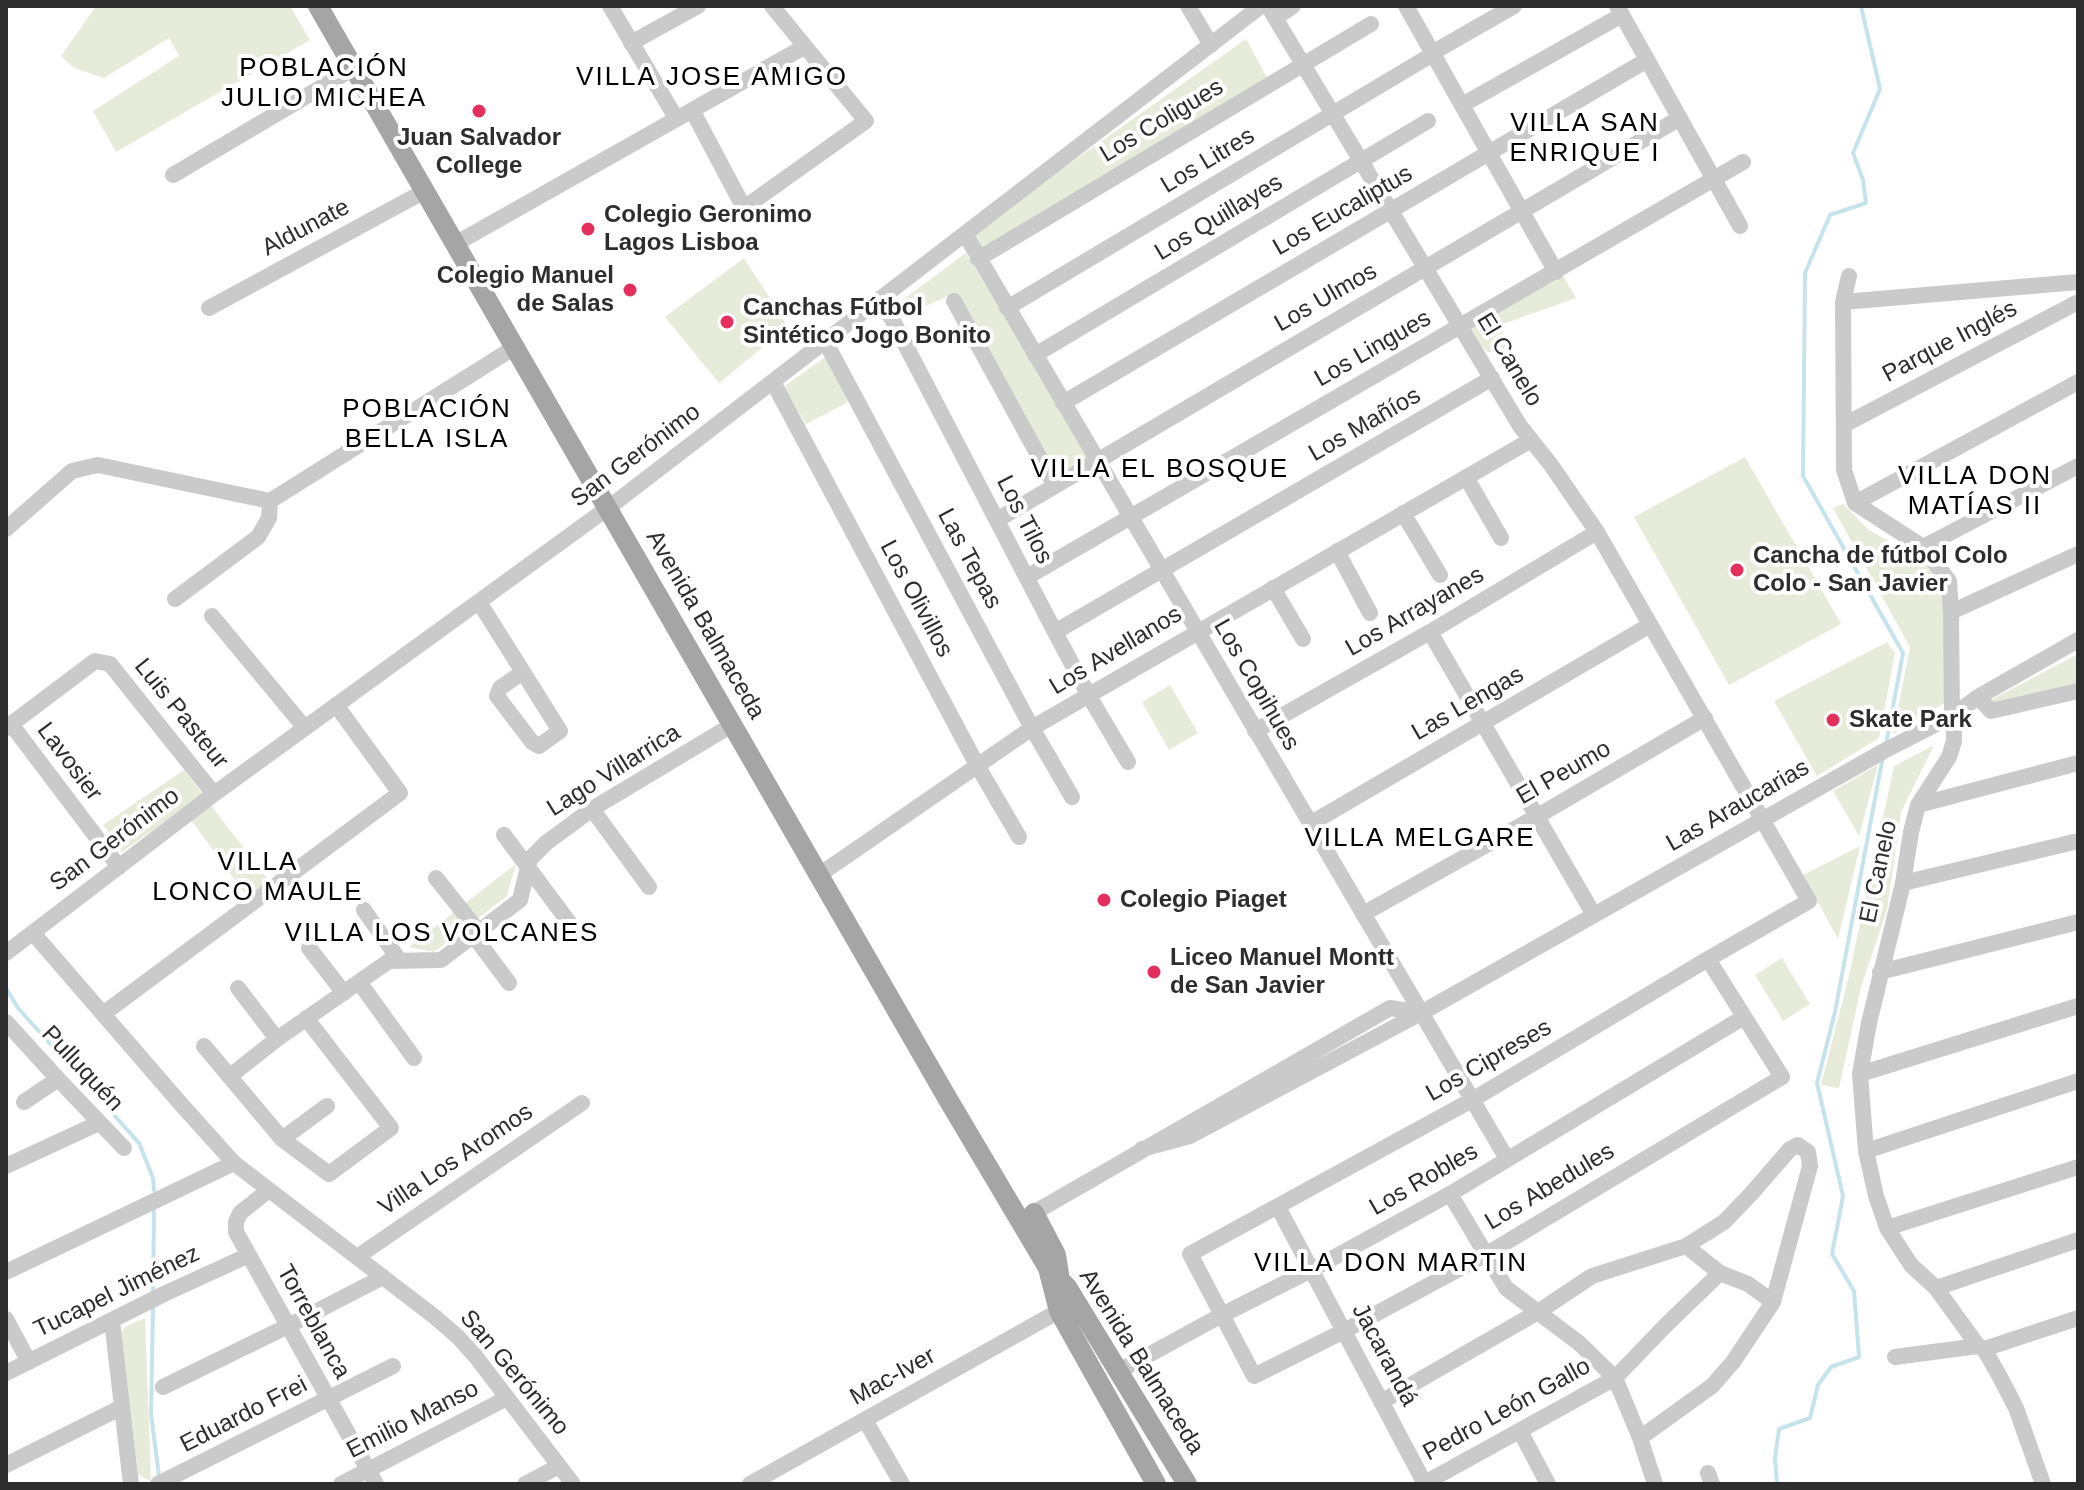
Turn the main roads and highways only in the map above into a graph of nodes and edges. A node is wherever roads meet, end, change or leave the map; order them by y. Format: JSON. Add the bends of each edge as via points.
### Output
{"nodes":[{"id":1,"x":318,"y":6,"type":"edge"},
{"id":2,"x":1054,"y":1274,"type":"junction"},
{"id":3,"x":1156,"y":1484,"type":"edge"},
{"id":4,"x":1187,"y":1484,"type":"edge"}],
"edges":[{"from":1,"to":2,"type":"main road","name":"Avenida Balmaceda","via":[[949,1101],[1027,1217]]},
{"from":2,"to":3,"type":"main road","name":"Avenida Balmaceda","via":[[1059,1311]]},
{"from":2,"to":4,"type":"main road","name":"Avenida Balmaceda","via":[[1067,1287]]}]}
